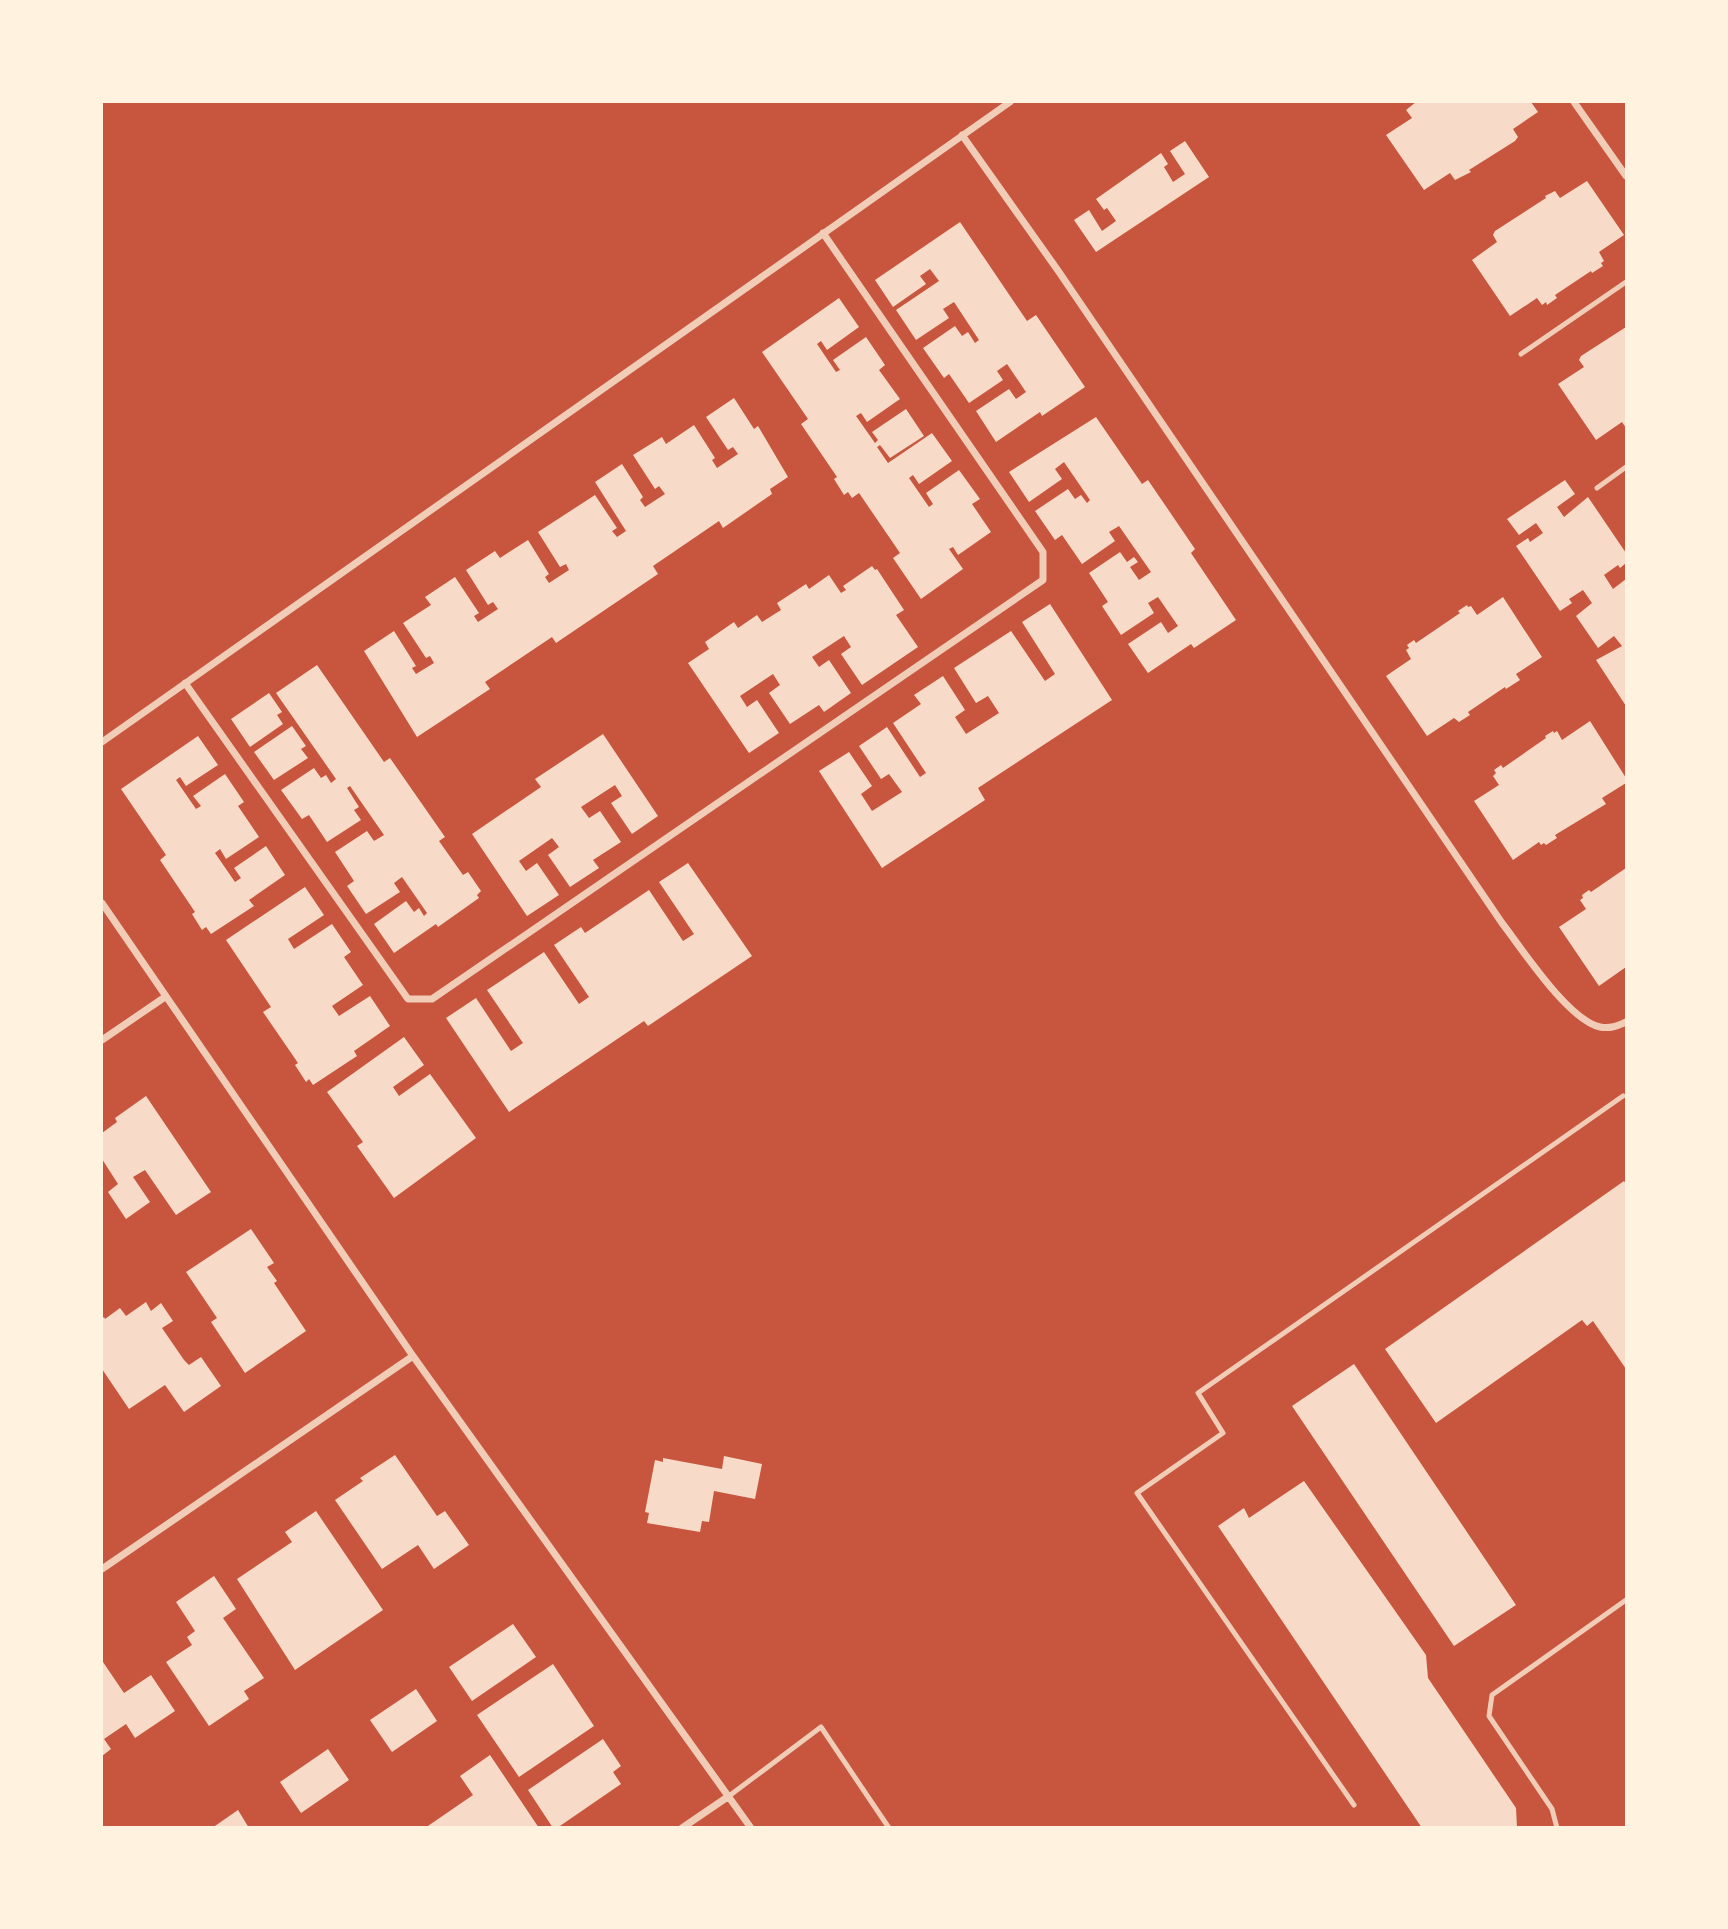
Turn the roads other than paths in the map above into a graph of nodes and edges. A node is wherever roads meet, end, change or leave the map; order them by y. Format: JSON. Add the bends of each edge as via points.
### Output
{"nodes":[{"id":1,"x":1010,"y":102,"type":"edge"},
{"id":2,"x":1574,"y":102,"type":"edge"},
{"id":3,"x":962,"y":135,"type":"junction"},
{"id":4,"x":1626,"y":176,"type":"edge"},
{"id":5,"x":823,"y":233,"type":"junction"},
{"id":6,"x":1626,"y":282,"type":"edge"},
{"id":7,"x":1521,"y":354,"type":"dead end"},
{"id":8,"x":1626,"y":467,"type":"edge"},
{"id":9,"x":1597,"y":488,"type":"dead end"},
{"id":10,"x":185,"y":683,"type":"junction"},
{"id":11,"x":102,"y":742,"type":"edge"},
{"id":12,"x":102,"y":903,"type":"edge"},
{"id":13,"x":164,"y":997,"type":"junction"},
{"id":14,"x":1626,"y":1023,"type":"edge"},
{"id":15,"x":102,"y":1040,"type":"edge"},
{"id":16,"x":1625,"y":1097,"type":"edge"},
{"id":17,"x":413,"y":1356,"type":"junction"},
{"id":18,"x":102,"y":1569,"type":"edge"},
{"id":19,"x":1626,"y":1600,"type":"edge"},
{"id":20,"x":729,"y":1796,"type":"junction"},
{"id":21,"x":1354,"y":1805,"type":"dead end"},
{"id":22,"x":682,"y":1828,"type":"edge"},
{"id":23,"x":751,"y":1828,"type":"edge"},
{"id":24,"x":889,"y":1828,"type":"edge"},
{"id":25,"x":1556,"y":1828,"type":"edge"}],
"edges":[{"from":1,"to":3,"type":"street"},
{"from":2,"to":4,"type":"street"},
{"from":3,"to":5,"type":"street"},
{"from":3,"to":14,"type":"street","via":[[1502,922],[1561,1001],[1596,1026]]},
{"from":5,"to":10,"type":"street"},
{"from":5,"to":10,"type":"street","via":[[1043,552],[1043,580],[432,999],[408,999]]},
{"from":6,"to":7,"type":"lane"},
{"from":8,"to":9,"type":"lane"},
{"from":10,"to":11,"type":"street"},
{"from":12,"to":13,"type":"street"},
{"from":13,"to":15,"type":"street"},
{"from":13,"to":17,"type":"street"},
{"from":16,"to":21,"type":"lane","via":[[1198,1393],[1223,1433],[1137,1493]]},
{"from":17,"to":18,"type":"street"},
{"from":17,"to":20,"type":"street"},
{"from":19,"to":25,"type":"lane","via":[[1492,1695],[1489,1716],[1552,1809]]},
{"from":20,"to":22,"type":"street"},
{"from":20,"to":23,"type":"street"},
{"from":20,"to":24,"type":"lane","via":[[821,1727]]}]}
